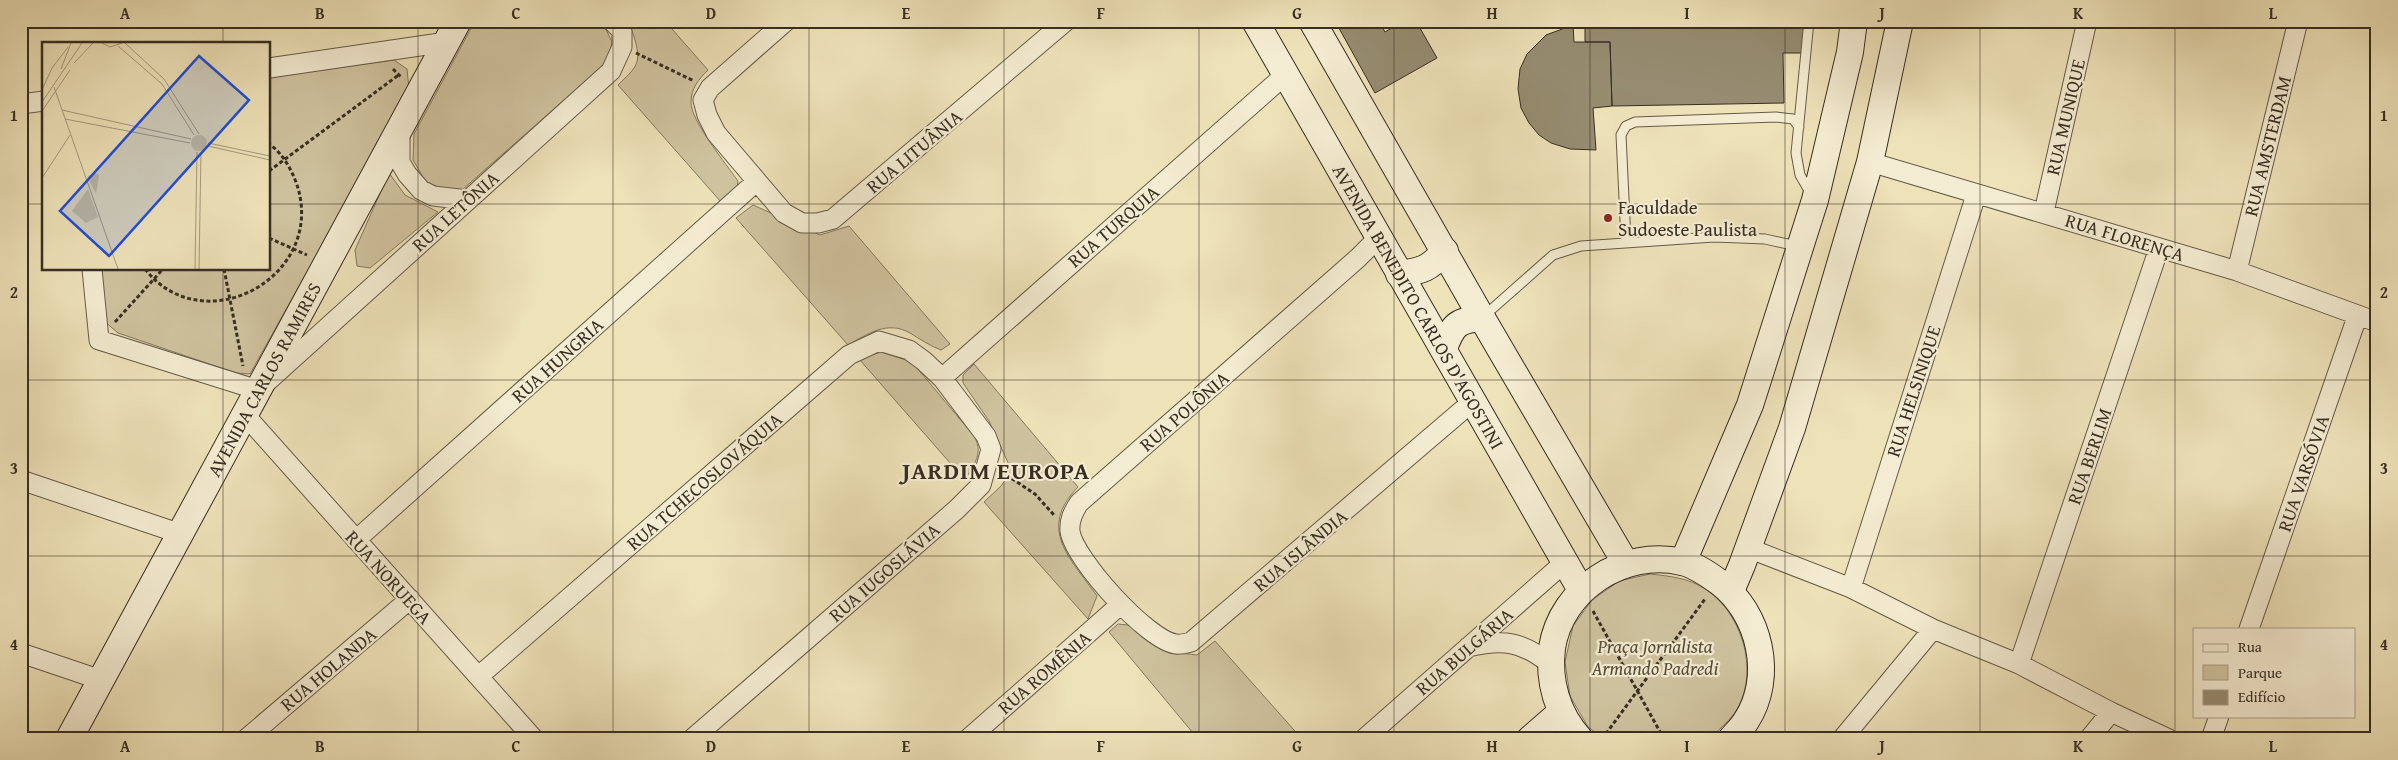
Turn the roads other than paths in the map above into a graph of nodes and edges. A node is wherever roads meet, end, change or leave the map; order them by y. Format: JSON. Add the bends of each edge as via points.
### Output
{"nodes":[{"id":1,"x":612,"y":21,"type":"edge"},
{"id":2,"x":786,"y":21,"type":"edge"},
{"id":3,"x":1066,"y":21,"type":"edge"},
{"id":4,"x":1254,"y":21,"type":"edge"},
{"id":5,"x":1312,"y":21,"type":"edge"},
{"id":6,"x":1809,"y":21,"type":"edge"},
{"id":7,"x":1854,"y":21,"type":"edge"},
{"id":8,"x":1900,"y":21,"type":"edge"},
{"id":9,"x":2087,"y":21,"type":"edge"},
{"id":10,"x":2298,"y":21,"type":"edge"},
{"id":11,"x":452,"y":32,"type":"edge"},
{"id":12,"x":270,"y":68,"type":"edge"},
{"id":13,"x":1285,"y":75,"type":"junction"},
{"id":14,"x":42,"y":101,"type":"edge"},
{"id":15,"x":21,"y":104,"type":"edge"},
{"id":16,"x":1799,"y":127,"type":"junction"},
{"id":17,"x":400,"y":129,"type":"junction"},
{"id":18,"x":1870,"y":162,"type":"junction"},
{"id":19,"x":757,"y":181,"type":"junction"},
{"id":20,"x":1976,"y":195,"type":"junction"},
{"id":21,"x":468,"y":200,"type":"junction"},
{"id":22,"x":1815,"y":200,"type":"junction"},
{"id":23,"x":2044,"y":212,"type":"junction"},
{"id":24,"x":1852,"y":220,"type":"junction"},
{"id":25,"x":1378,"y":238,"type":"junction"},
{"id":26,"x":1626,"y":241,"type":"junction"},
{"id":27,"x":1800,"y":247,"type":"junction"},
{"id":28,"x":2159,"y":248,"type":"junction"},
{"id":29,"x":1445,"y":251,"type":"junction"},
{"id":30,"x":92,"y":270,"type":"edge"},
{"id":31,"x":2236,"y":271,"type":"junction"},
{"id":32,"x":1399,"y":274,"type":"junction"},
{"id":33,"x":2357,"y":317,"type":"junction"},
{"id":34,"x":1482,"y":318,"type":"junction"},
{"id":35,"x":2377,"y":322,"type":"edge"},
{"id":36,"x":1444,"y":348,"type":"junction"},
{"id":37,"x":247,"y":374,"type":"junction"},
{"id":38,"x":942,"y":378,"type":"junction"},
{"id":39,"x":1472,"y":402,"type":"junction"},
{"id":40,"x":245,"y":415,"type":"junction"},
{"id":41,"x":21,"y":480,"type":"edge"},
{"id":42,"x":181,"y":534,"type":"junction"},
{"id":43,"x":356,"y":540,"type":"junction"},
{"id":44,"x":1748,"y":548,"type":"junction"},
{"id":45,"x":1683,"y":562,"type":"junction"},
{"id":46,"x":1564,"y":563,"type":"junction"},
{"id":47,"x":1626,"y":564,"type":"junction"},
{"id":48,"x":1724,"y":587,"type":"junction"},
{"id":49,"x":1851,"y":588,"type":"junction"},
{"id":50,"x":1581,"y":590,"type":"junction"},
{"id":51,"x":410,"y":599,"type":"junction"},
{"id":52,"x":1120,"y":605,"type":"junction"},
{"id":53,"x":2249,"y":628,"type":"edge"},
{"id":54,"x":1933,"y":629,"type":"junction"},
{"id":55,"x":1467,"y":648,"type":"junction"},
{"id":56,"x":21,"y":654,"type":"edge"},
{"id":57,"x":1550,"y":664,"type":"junction"},
{"id":58,"x":2019,"y":664,"type":"junction"},
{"id":59,"x":478,"y":676,"type":"junction"},
{"id":60,"x":101,"y":680,"type":"junction"},
{"id":61,"x":1561,"y":712,"type":"junction"},
{"id":62,"x":2111,"y":712,"type":"junction"},
{"id":63,"x":2218,"y":718,"type":"edge"},
{"id":64,"x":531,"y":738,"type":"edge"},
{"id":65,"x":69,"y":739,"type":"edge"},
{"id":66,"x":246,"y":739,"type":"edge"},
{"id":67,"x":692,"y":739,"type":"edge"},
{"id":68,"x":968,"y":739,"type":"edge"},
{"id":69,"x":1364,"y":739,"type":"edge"},
{"id":70,"x":1530,"y":739,"type":"edge"},
{"id":71,"x":1580,"y":739,"type":"edge"},
{"id":72,"x":1731,"y":739,"type":"edge"},
{"id":73,"x":1842,"y":739,"type":"edge"},
{"id":74,"x":2089,"y":739,"type":"edge"},
{"id":75,"x":2169,"y":739,"type":"edge"},
{"id":76,"x":2211,"y":739,"type":"edge"}],
"edges":[{"from":1,"to":21,"type":"street","name":"RUA LETÔNIA","via":[[622,32],[622,47],[611,71]]},
{"from":2,"to":19,"type":"street","name":"RUA LITUÂNIA","via":[[710,88],[703,100],[716,134]]},
{"from":3,"to":19,"type":"street","name":"RUA LITUÂNIA","via":[[833,219],[802,223],[784,213]]},
{"from":4,"to":13,"type":"main road","name":"AVENIDA BENEDITO CARLOS D'AGOSTINI"},
{"from":5,"to":29,"type":"main road"},
{"from":6,"to":16,"type":"lane"},
{"from":7,"to":22,"type":"main road","via":[[1850,52]]},
{"from":8,"to":18,"type":"main road"},
{"from":9,"to":23,"type":"street","name":"RUA MUNIQUE"},
{"from":10,"to":31,"type":"street","name":"RUA AMSTERDAM"},
{"from":11,"to":12,"type":"street"},
{"from":11,"to":17,"type":"main road","name":"AVENIDA CARLOS RAMIRES"},
{"from":13,"to":25,"type":"main road","name":"AVENIDA BENEDITO CARLOS D'AGOSTINI"},
{"from":13,"to":38,"type":"street","name":"RUA TURQUIA"},
{"from":14,"to":15,"type":"street"},
{"from":16,"to":22,"type":"lane","via":[[1797,166]]},
{"from":16,"to":26,"type":"lane","via":[[1792,119],[1776,117],[1635,122],[1626,126],[1621,135]]},
{"from":17,"to":21,"type":"street","via":[[400,162],[421,190],[433,196]]},
{"from":17,"to":37,"type":"main road","name":"AVENIDA CARLOS RAMIRES"},
{"from":18,"to":20,"type":"street","name":"RUA FLORENÇA"},
{"from":18,"to":24,"type":"main road"},
{"from":19,"to":43,"type":"street","name":"RUA HUNGRIA"},
{"from":20,"to":23,"type":"street","name":"RUA FLORENÇA"},
{"from":20,"to":49,"type":"street","name":"RUA HELSINIQUE"},
{"from":21,"to":37,"type":"street","name":"RUA LETÔNIA"},
{"from":22,"to":24,"type":"main road","via":[[1834,201]]},
{"from":22,"to":27,"type":"main road"},
{"from":23,"to":28,"type":"street","name":"RUA FLORENÇA"},
{"from":24,"to":44,"type":"main road","via":[[1792,428]]},
{"from":25,"to":32,"type":"main road","name":"AVENIDA BENEDITO CARLOS D'AGOSTINI"},
{"from":25,"to":52,"type":"street","name":"RUA POLÔNIA","via":[[1079,503],[1070,517],[1070,533],[1078,551]]},
{"from":26,"to":27,"type":"lane","via":[[1765,239]]},
{"from":26,"to":34,"type":"lane","via":[[1581,246],[1553,255]]},
{"from":27,"to":45,"type":"main road","via":[[1750,405]]},
{"from":28,"to":31,"type":"street","name":"RUA FLORENÇA"},
{"from":28,"to":58,"type":"street","name":"RUA BERLIM"},
{"from":29,"to":32,"type":"main road","via":[[1421,271]]},
{"from":29,"to":34,"type":"main road"},
{"from":30,"to":37,"type":"street","via":[[99,340]]},
{"from":31,"to":33,"type":"street","name":"RUA FLORENÇA"},
{"from":32,"to":36,"type":"main road","name":"AVENIDA BENEDITO CARLOS D'AGOSTINI"},
{"from":33,"to":35,"type":"street","name":"RUA FLORENÇA"},
{"from":33,"to":53,"type":"street","name":"RUA VARSÓVIA"},
{"from":34,"to":36,"type":"main road","via":[[1465,320],[1452,328]]},
{"from":34,"to":47,"type":"main road"},
{"from":36,"to":39,"type":"main road","name":"AVENIDA BENEDITO CARLOS D'AGOSTINI"},
{"from":37,"to":40,"type":"main road","name":"AVENIDA CARLOS RAMIRES"},
{"from":38,"to":59,"type":"street","name":"RUA TCHECOSLOVÁQUIA","via":[[908,350],[879,342],[849,355]]},
{"from":38,"to":67,"type":"street","name":"RUA IUGOSLÁVIA","via":[[986,436],[991,450],[981,486]]},
{"from":39,"to":46,"type":"main road","name":"AVENIDA BENEDITO CARLOS D'AGOSTINI"},
{"from":39,"to":52,"type":"street","name":"RUA ISLÂNDIA","via":[[1191,642],[1176,644],[1164,639],[1135,621]]},
{"from":40,"to":42,"type":"main road","name":"AVENIDA CARLOS RAMIRES"},
{"from":40,"to":43,"type":"street","name":"RUA NORUEGA"},
{"from":41,"to":42,"type":"street"},
{"from":42,"to":60,"type":"main road","name":"AVENIDA CARLOS RAMIRES"},
{"from":43,"to":51,"type":"street","name":"RUA NORUEGA"},
{"from":44,"to":48,"type":"main road"},
{"from":44,"to":49,"type":"street"},
{"from":45,"to":47,"type":"main road","via":[[1651,560]]},
{"from":45,"to":48,"type":"main road","via":[[1706,573]]},
{"from":46,"to":50,"type":"main road","name":"AVENIDA BENEDITO CARLOS D'AGOSTINI"},
{"from":46,"to":55,"type":"street","name":"RUA BULGÁRIA"},
{"from":47,"to":50,"type":"main road","via":[[1602,574]]},
{"from":48,"to":72,"type":"main road","via":[[1751,620],[1761,654],[1759,688],[1747,721]]},
{"from":49,"to":54,"type":"street"},
{"from":50,"to":57,"type":"main road","via":[[1564,612],[1554,637]]},
{"from":51,"to":59,"type":"street","name":"RUA NORUEGA"},
{"from":51,"to":66,"type":"street","name":"RUA HOLANDA"},
{"from":52,"to":68,"type":"street","name":"RUA ROMÊNIA"},
{"from":54,"to":58,"type":"street"},
{"from":54,"to":73,"type":"street"},
{"from":55,"to":57,"type":"street","via":[[1489,642],[1517,644],[1535,651]]},
{"from":55,"to":69,"type":"street","name":"RUA BULGÁRIA"},
{"from":56,"to":60,"type":"street"},
{"from":57,"to":61,"type":"main road","via":[[1553,689]]},
{"from":58,"to":62,"type":"street"},
{"from":59,"to":64,"type":"street","name":"RUA NORUEGA"},
{"from":60,"to":65,"type":"main road","name":"AVENIDA CARLOS RAMIRES"},
{"from":61,"to":70,"type":"main road"},
{"from":61,"to":71,"type":"main road"},
{"from":62,"to":74,"type":"street"},
{"from":62,"to":75,"type":"street"},
{"from":63,"to":76,"type":"street"}]}
